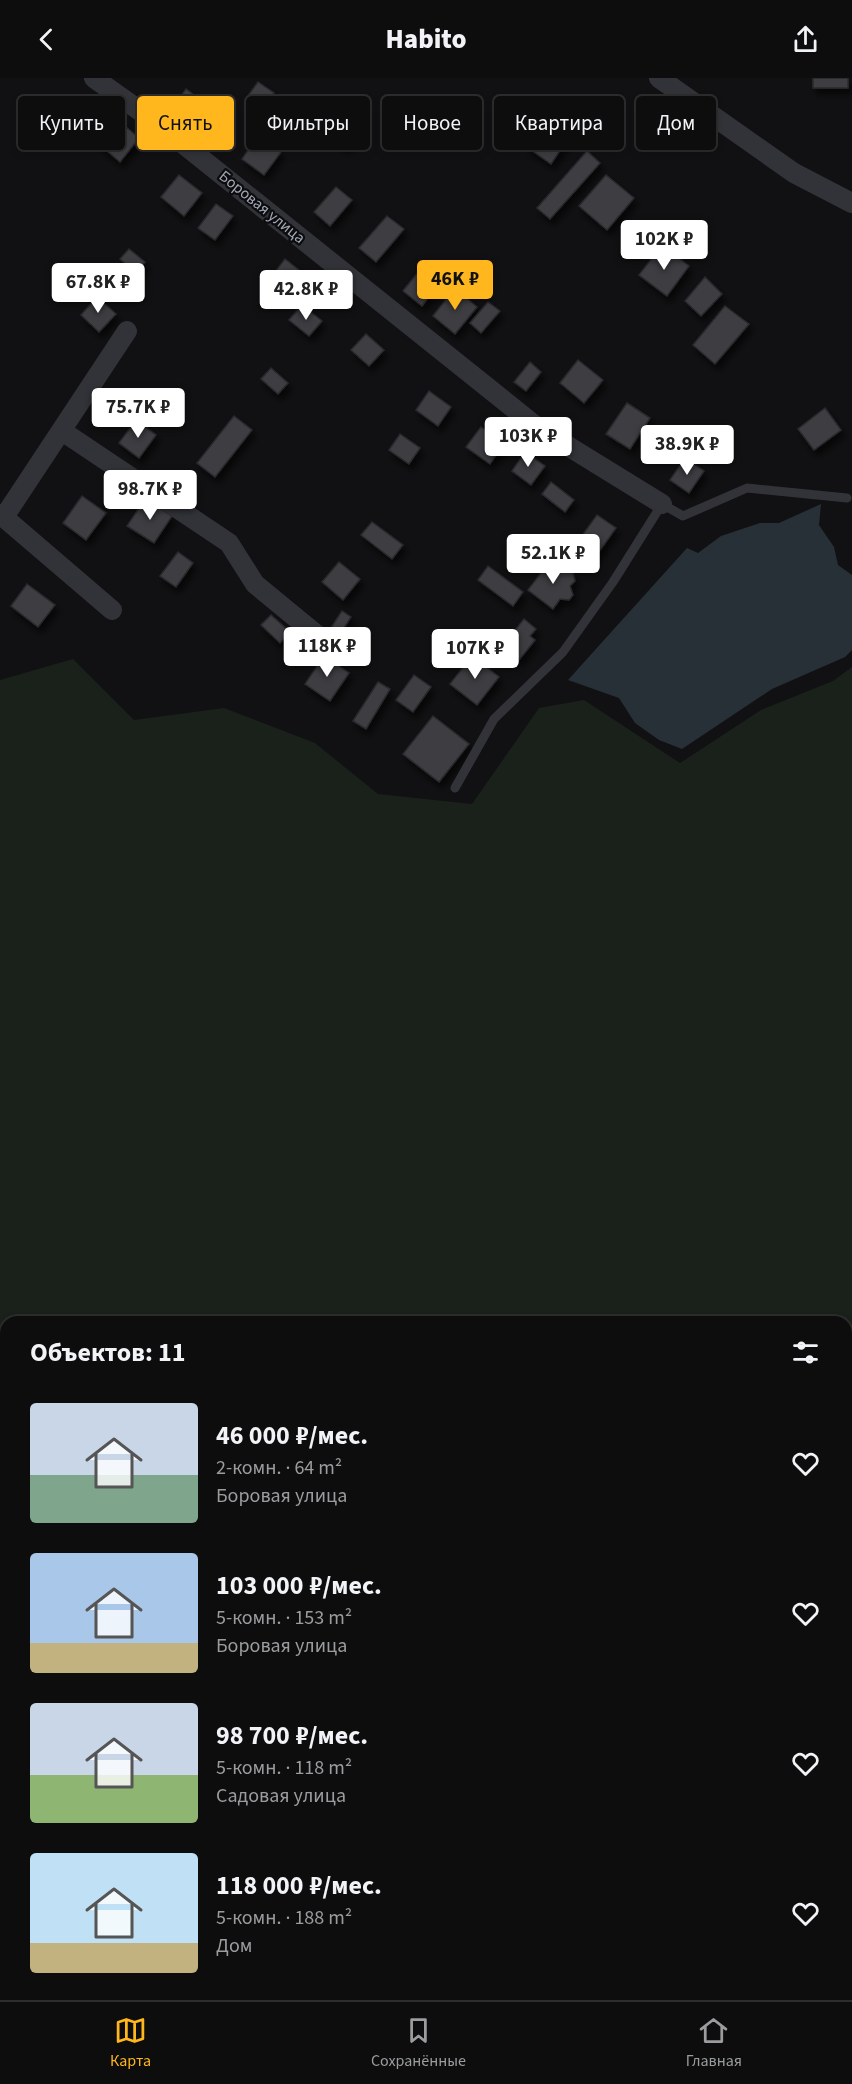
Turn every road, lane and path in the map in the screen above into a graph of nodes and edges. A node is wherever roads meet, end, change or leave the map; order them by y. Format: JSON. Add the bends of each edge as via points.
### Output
{"nodes":[{"id":1,"x":94,"y":78,"type":"edge"},
{"id":2,"x":659,"y":78,"type":"edge"},
{"id":3,"x":852,"y":203,"type":"edge"},
{"id":4,"x":127,"y":331,"type":"dead end"},
{"id":5,"x":62,"y":431,"type":"junction"},
{"id":6,"x":847,"y":498,"type":"dead end"},
{"id":7,"x":662,"y":504,"type":"junction"},
{"id":8,"x":2,"y":515,"type":"edge"},
{"id":9,"x":112,"y":610,"type":"dead end"},
{"id":10,"x":317,"y":635,"type":"dead end"},
{"id":11,"x":455,"y":788,"type":"dead end"}],
"edges":[{"from":1,"to":7,"type":"street","name":"Боровая улица","via":[[157,123],[537,427]]},
{"from":2,"to":3,"type":"street","via":[[794,173]]},
{"from":4,"to":5,"type":"street"},
{"from":5,"to":8,"type":"street"},
{"from":5,"to":10,"type":"street","via":[[229,543],[255,584]]},
{"from":6,"to":7,"type":"lane","via":[[747,488],[683,516]]},
{"from":7,"to":11,"type":"lane","via":[[563,652],[494,719]]},
{"from":8,"to":9,"type":"street"}]}
